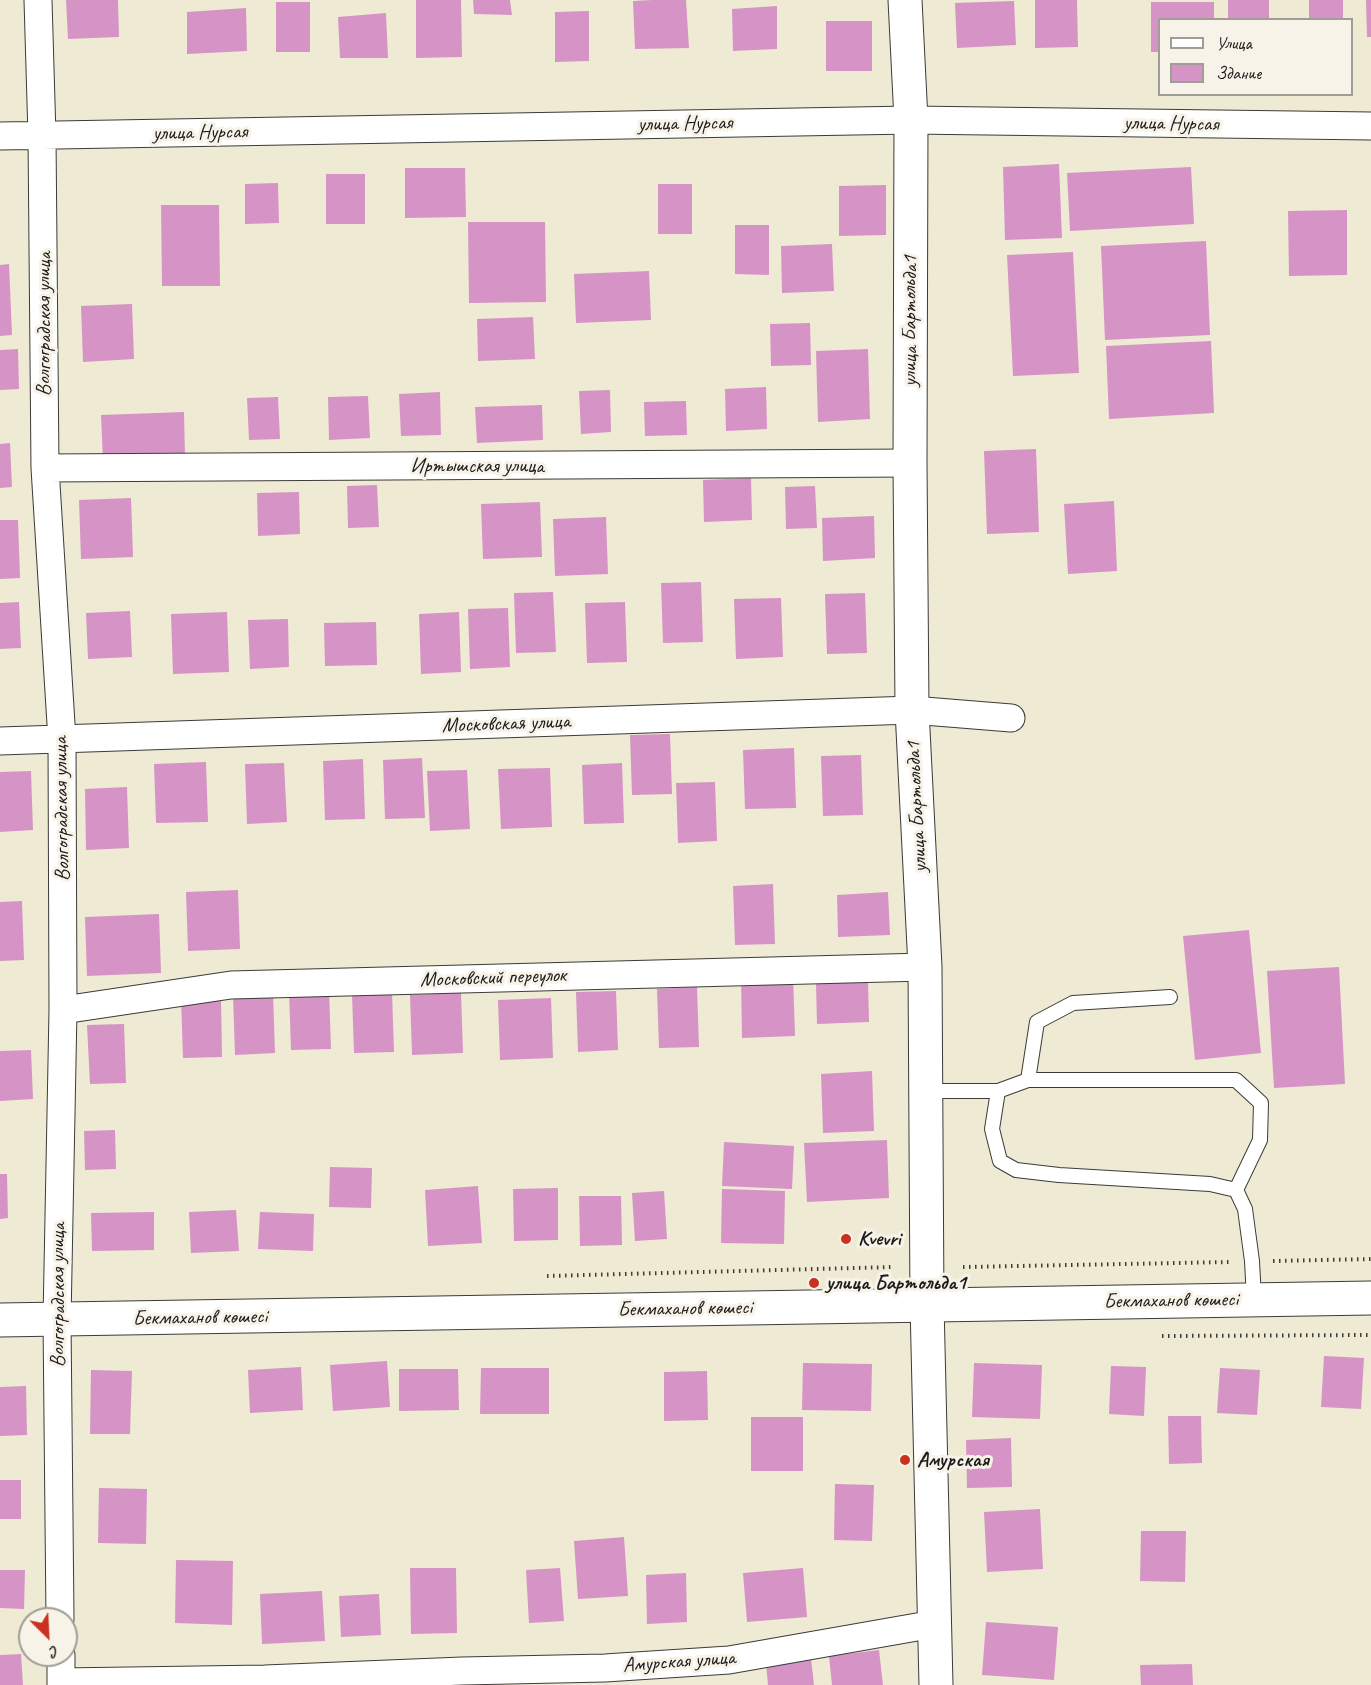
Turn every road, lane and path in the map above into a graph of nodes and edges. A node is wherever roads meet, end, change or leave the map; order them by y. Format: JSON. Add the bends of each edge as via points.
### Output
{"nodes":[{"id":1,"x":38,"y":0,"type":"edge"},
{"id":2,"x":905,"y":0,"type":"edge"},
{"id":3,"x":911,"y":120,"type":"junction"},
{"id":4,"x":1371,"y":126,"type":"edge"},
{"id":5,"x":0,"y":136,"type":"edge"},
{"id":6,"x":42,"y":136,"type":"junction"},
{"id":7,"x":909,"y":463,"type":"junction"},
{"id":8,"x":45,"y":468,"type":"junction"},
{"id":9,"x":912,"y":710,"type":"junction"},
{"id":10,"x":1011,"y":718,"type":"dead end"},
{"id":11,"x":62,"y":740,"type":"junction"},
{"id":12,"x":0,"y":741,"type":"edge"},
{"id":13,"x":926,"y":967,"type":"junction"},
{"id":14,"x":1170,"y":997,"type":"dead end"},
{"id":15,"x":63,"y":1010,"type":"junction"},
{"id":16,"x":1028,"y":1080,"type":"junction"},
{"id":17,"x":926,"y":1091,"type":"junction"},
{"id":18,"x":998,"y":1091,"type":"junction"},
{"id":19,"x":1236,"y":1190,"type":"junction"},
{"id":20,"x":1371,"y":1259,"type":"edge"},
{"id":21,"x":1252,"y":1261,"type":"junction"},
{"id":22,"x":963,"y":1267,"type":"dead end"},
{"id":23,"x":1371,"y":1298,"type":"edge"},
{"id":24,"x":1254,"y":1299,"type":"junction"},
{"id":25,"x":927,"y":1304,"type":"junction"},
{"id":26,"x":0,"y":1320,"type":"edge"},
{"id":27,"x":57,"y":1320,"type":"junction"},
{"id":28,"x":60,"y":1607,"type":"edge"},
{"id":29,"x":934,"y":1624,"type":"junction"},
{"id":30,"x":61,"y":1667,"type":"edge"},
{"id":31,"x":61,"y":1684,"type":"edge"},
{"id":32,"x":936,"y":1685,"type":"edge"}],
"edges":[{"from":1,"to":6,"type":"street","name":"Волгоградская улица"},
{"from":2,"to":3,"type":"street","name":"улица Бартольда1"},
{"from":3,"to":4,"type":"street","name":"улица Нурсая"},
{"from":3,"to":6,"type":"street","name":"улица Нурсая"},
{"from":3,"to":7,"type":"street","name":"улица Бартольда1"},
{"from":5,"to":6,"type":"street","name":"улица Нурсая"},
{"from":6,"to":8,"type":"street","name":"Волгоградская улица"},
{"from":7,"to":8,"type":"street","name":"Иртышская улица"},
{"from":7,"to":9,"type":"street","name":"улица Бартольда1"},
{"from":8,"to":11,"type":"street","name":"Волгоградская улица"},
{"from":9,"to":10,"type":"street","name":"Московская улица"},
{"from":9,"to":11,"type":"street","name":"Московская улица"},
{"from":9,"to":13,"type":"street","name":"улица Бартольда1"},
{"from":11,"to":12,"type":"street","name":"Московская улица"},
{"from":11,"to":15,"type":"street","name":"Волгоградская улица"},
{"from":13,"to":15,"type":"street","name":"Московский переулок","via":[[231,985]]},
{"from":13,"to":17,"type":"street","name":"улица Бартольда1"},
{"from":14,"to":16,"type":"lane","via":[[1073,1004],[1037,1022]]},
{"from":15,"to":27,"type":"street","name":"Волгоградская улица"},
{"from":16,"to":18,"type":"lane"},
{"from":16,"to":19,"type":"lane","via":[[1236,1080],[1261,1103],[1260,1140]]},
{"from":17,"to":18,"type":"lane"},
{"from":17,"to":25,"type":"street","name":"улица Бартольда1"},
{"from":18,"to":19,"type":"lane","via":[[992,1129],[1000,1161],[1016,1170],[1210,1184]]},
{"from":19,"to":21,"type":"lane","via":[[1245,1209]]},
{"from":20,"to":21,"type":"path"},
{"from":21,"to":22,"type":"path"},
{"from":21,"to":24,"type":"lane"},
{"from":23,"to":24,"type":"street","name":"Бекмаханов көшесі"},
{"from":24,"to":25,"type":"street","name":"Бекмаханов көшесі"},
{"from":25,"to":27,"type":"street","name":"Бекмаханов көшесі"},
{"from":25,"to":29,"type":"street","name":"улица Бартольда1"},
{"from":26,"to":27,"type":"street","name":"Бекмаханов көшесі"},
{"from":27,"to":28,"type":"street","name":"Волгоградская улица"},
{"from":29,"to":31,"type":"street","name":"Амурская улица","via":[[729,1660],[605,1668]]},
{"from":29,"to":32,"type":"street","name":"улица Бартольда1"},
{"from":30,"to":31,"type":"street"}]}
